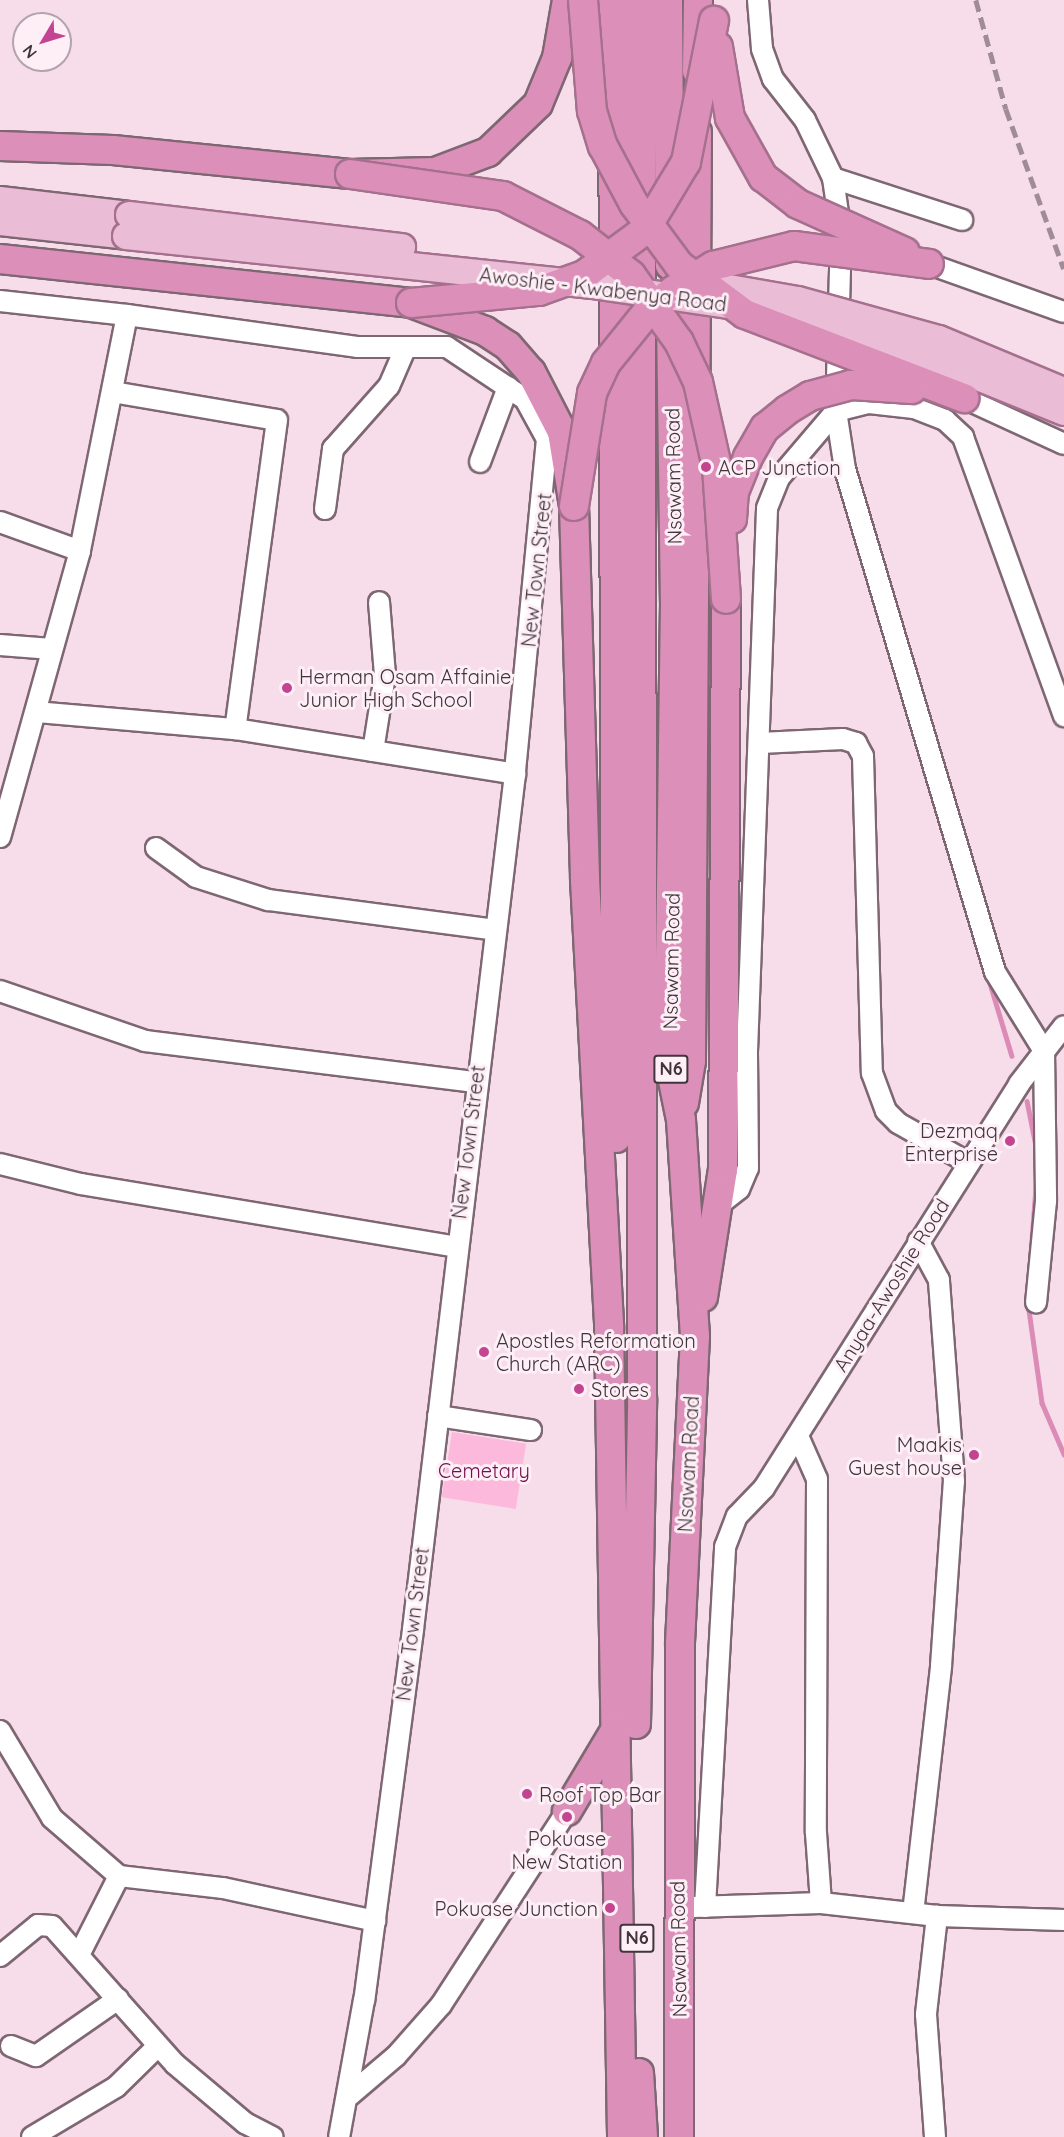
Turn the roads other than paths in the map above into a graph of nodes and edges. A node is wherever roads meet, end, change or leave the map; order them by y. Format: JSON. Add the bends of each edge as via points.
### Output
{"nodes":[{"id":1,"x":567,"y":0,"type":"edge"},
{"id":2,"x":583,"y":0,"type":"edge"},
{"id":3,"x":613,"y":0,"type":"edge"},
{"id":4,"x":641,"y":0,"type":"edge"},
{"id":5,"x":668,"y":0,"type":"edge"},
{"id":6,"x":758,"y":0,"type":"edge"},
{"id":7,"x":709,"y":7,"type":"edge"},
{"id":8,"x":0,"y":146,"type":"edge"},
{"id":9,"x":350,"y":174,"type":"junction"},
{"id":10,"x":833,"y":178,"type":"junction"},
{"id":11,"x":0,"y":200,"type":"edge"},
{"id":12,"x":962,"y":220,"type":"dead end"},
{"id":13,"x":0,"y":222,"type":"edge"},
{"id":14,"x":127,"y":226,"type":"junction"},
{"id":15,"x":0,"y":259,"type":"edge"},
{"id":16,"x":929,"y":264,"type":"junction"},
{"id":17,"x":0,"y":301,"type":"edge"},
{"id":18,"x":411,"y":303,"type":"junction"},
{"id":19,"x":1064,"y":312,"type":"edge"},
{"id":20,"x":127,"y":315,"type":"junction"},
{"id":21,"x":405,"y":349,"type":"junction"},
{"id":22,"x":508,"y":387,"type":"junction"},
{"id":23,"x":1064,"y":391,"type":"edge"},
{"id":24,"x":112,"y":392,"type":"junction"},
{"id":25,"x":964,"y":398,"type":"junction"},
{"id":26,"x":836,"y":411,"type":"junction"},
{"id":27,"x":1064,"y":412,"type":"edge"},
{"id":28,"x":1064,"y":444,"type":"edge"},
{"id":29,"x":480,"y":462,"type":"dead end"},
{"id":30,"x":574,"y":506,"type":"junction"},
{"id":31,"x":325,"y":509,"type":"dead end"},
{"id":32,"x":0,"y":522,"type":"edge"},
{"id":33,"x":80,"y":551,"type":"junction"},
{"id":34,"x":726,"y":599,"type":"junction"},
{"id":35,"x":379,"y":602,"type":"dead end"},
{"id":36,"x":0,"y":645,"type":"edge"},
{"id":37,"x":52,"y":648,"type":"junction"},
{"id":38,"x":36,"y":712,"type":"junction"},
{"id":39,"x":1064,"y":716,"type":"edge"},
{"id":40,"x":235,"y":729,"type":"junction"},
{"id":41,"x":760,"y":743,"type":"junction"},
{"id":42,"x":373,"y":751,"type":"junction"},
{"id":43,"x":515,"y":774,"type":"junction"},
{"id":44,"x":0,"y":837,"type":"edge"},
{"id":45,"x":156,"y":848,"type":"dead end"},
{"id":46,"x":495,"y":930,"type":"junction"},
{"id":47,"x":0,"y":991,"type":"edge"},
{"id":48,"x":1064,"y":1026,"type":"edge"},
{"id":49,"x":1044,"y":1051,"type":"junction"},
{"id":50,"x":475,"y":1082,"type":"junction"},
{"id":51,"x":681,"y":1120,"type":"junction"},
{"id":52,"x":969,"y":1163,"type":"junction"},
{"id":53,"x":0,"y":1164,"type":"edge"},
{"id":54,"x":721,"y":1203,"type":"junction"},
{"id":55,"x":918,"y":1241,"type":"junction"},
{"id":56,"x":456,"y":1247,"type":"junction"},
{"id":57,"x":1036,"y":1304,"type":"dead end"},
{"id":58,"x":609,"y":1326,"type":"junction"},
{"id":59,"x":695,"y":1336,"type":"junction"},
{"id":60,"x":438,"y":1416,"type":"junction"},
{"id":61,"x":531,"y":1430,"type":"dead end"},
{"id":62,"x":798,"y":1436,"type":"junction"},
{"id":63,"x":617,"y":1727,"type":"junction"},
{"id":64,"x":0,"y":1731,"type":"edge"},
{"id":65,"x":567,"y":1811,"type":"junction"},
{"id":66,"x":620,"y":1820,"type":"junction"},
{"id":67,"x":118,"y":1876,"type":"junction"},
{"id":68,"x":821,"y":1903,"type":"junction"},
{"id":69,"x":705,"y":1907,"type":"junction"},
{"id":70,"x":677,"y":1908,"type":"junction"},
{"id":71,"x":914,"y":1913,"type":"junction"},
{"id":72,"x":937,"y":1916,"type":"junction"},
{"id":73,"x":1064,"y":1920,"type":"edge"},
{"id":74,"x":375,"y":1922,"type":"junction"},
{"id":75,"x":80,"y":1953,"type":"junction"},
{"id":76,"x":0,"y":1956,"type":"edge"},
{"id":77,"x":118,"y":1999,"type":"junction"},
{"id":78,"x":11,"y":2046,"type":"dead end"},
{"id":79,"x":157,"y":2047,"type":"junction"},
{"id":80,"x":350,"y":2096,"type":"junction"},
{"id":81,"x":32,"y":2137,"type":"edge"},
{"id":82,"x":273,"y":2137,"type":"edge"},
{"id":83,"x":339,"y":2137,"type":"edge"},
{"id":84,"x":622,"y":2137,"type":"edge"},
{"id":85,"x":643,"y":2137,"type":"edge"},
{"id":86,"x":679,"y":2137,"type":"edge"},
{"id":87,"x":935,"y":2137,"type":"edge"}],
"edges":[{"from":1,"to":9,"type":"highway","bridge":true,"via":[[557,58],[538,104],[516,130],[488,152],[435,172]]},
{"from":2,"to":25,"type":"highway","bridge":true,"via":[[592,111],[603,146],[634,204],[679,265],[700,285],[763,322]]},
{"from":3,"to":58,"type":"highway","via":[[618,1056]]},
{"from":4,"to":85,"type":"highway","name":"Nsawam Road","number":"N6","via":[[642,1398],[636,2026]]},
{"from":5,"to":51,"type":"highway","name":"Nsawam Road","number":"N6","via":[[675,603],[669,1061]]},
{"from":6,"to":10,"type":"street","via":[[762,49],[773,79],[805,120]]},
{"from":7,"to":16,"type":"highway","bridge":true,"via":[[730,118],[763,177],[798,204]]},
{"from":7,"to":18,"type":"highway","bridge":true,"via":[[686,162],[645,230],[584,275],[539,291]]},
{"from":7,"to":51,"type":"highway","via":[[691,1061]]},
{"from":8,"to":9,"type":"highway"},
{"from":9,"to":34,"type":"highway","bridge":true,"via":[[503,196],[580,235],[631,275],[679,342],[698,382],[717,466]]},
{"from":10,"to":12,"type":"street"},
{"from":10,"to":26,"type":"street","via":[[842,234]]},
{"from":11,"to":14,"type":"main road"},
{"from":13,"to":14,"type":"main road"},
{"from":14,"to":23,"type":"main road","name":"Awoshie - Kwabenya Road","bridge":true,"via":[[589,268],[798,300],[939,339]]},
{"from":14,"to":27,"type":"main road","name":"Awoshie - Kwabenya Road","bridge":true,"via":[[757,309],[963,371]]},
{"from":15,"to":18,"type":"highway","via":[[158,279]]},
{"from":16,"to":19,"type":"street"},
{"from":16,"to":30,"type":"highway","bridge":true,"via":[[794,246],[712,266],[674,290],[648,311],[606,363],[592,393]]},
{"from":17,"to":20,"type":"street","name":"New Town Street"},
{"from":18,"to":30,"type":"highway","bridge":true,"via":[[485,331],[531,372],[562,432]]},
{"from":20,"to":21,"type":"street","name":"New Town Street","via":[[335,340],[357,347]]},
{"from":20,"to":24,"type":"street"},
{"from":21,"to":22,"type":"street","name":"New Town Street","via":[[447,347]]},
{"from":21,"to":31,"type":"street","via":[[389,386],[333,449]]},
{"from":22,"to":29,"type":"street"},
{"from":22,"to":43,"type":"street","name":"New Town Street","via":[[536,413],[547,440]]},
{"from":24,"to":33,"type":"street"},
{"from":24,"to":40,"type":"street","via":[[277,420]]},
{"from":25,"to":28,"type":"street"},
{"from":25,"to":34,"type":"highway","bridge":true,"via":[[884,384],[851,385],[810,396],[780,416],[748,457],[734,492]]},
{"from":26,"to":39,"type":"street","via":[[869,403],[914,408],[945,420],[963,437]]},
{"from":26,"to":41,"type":"street","via":[[779,478],[767,508]]},
{"from":26,"to":49,"type":"street","via":[[845,469],[995,972]]},
{"from":30,"to":58,"type":"highway","via":[[585,880]]},
{"from":32,"to":33,"type":"street"},
{"from":33,"to":37,"type":"street"},
{"from":34,"to":54,"type":"highway"},
{"from":35,"to":42,"type":"street","via":[[385,675]]},
{"from":36,"to":37,"type":"street"},
{"from":37,"to":38,"type":"street"},
{"from":38,"to":40,"type":"street"},
{"from":38,"to":44,"type":"street"},
{"from":40,"to":42,"type":"street"},
{"from":41,"to":52,"type":"street","via":[[843,739],[856,743],[863,756],[872,1073],[886,1111],[898,1124]]},
{"from":41,"to":54,"type":"street","via":[[747,1052],[748,1168],[740,1189]]},
{"from":42,"to":43,"type":"street"},
{"from":43,"to":46,"type":"street","name":"New Town Street"},
{"from":45,"to":46,"type":"street","via":[[196,877],[268,900]]},
{"from":46,"to":50,"type":"street","name":"New Town Street"},
{"from":47,"to":50,"type":"street","via":[[145,1041]]},
{"from":48,"to":49,"type":"street","name":"Anyaa-Awoshie Road"},
{"from":49,"to":52,"type":"street","name":"Anyaa-Awoshie Road"},
{"from":49,"to":57,"type":"street","via":[[1046,1201]]},
{"from":50,"to":56,"type":"street","name":"New Town Street"},
{"from":51,"to":59,"type":"highway","name":"Nsawam Road","number":"N6"},
{"from":52,"to":55,"type":"street","name":"Anyaa-Awoshie Road"},
{"from":53,"to":56,"type":"street","via":[[81,1184]]},
{"from":54,"to":59,"type":"highway"},
{"from":55,"to":62,"type":"street","name":"Anyaa-Awoshie Road"},
{"from":55,"to":71,"type":"street","via":[[939,1280],[954,1481],[941,1665]]},
{"from":56,"to":60,"type":"street","name":"New Town Street"},
{"from":58,"to":63,"type":"highway"},
{"from":59,"to":70,"type":"highway","name":"Nsawam Road","number":"N6","via":[[680,1645]]},
{"from":60,"to":61,"type":"street"},
{"from":60,"to":74,"type":"street","name":"New Town Street"},
{"from":62,"to":68,"type":"street","via":[[818,1479],[816,1833]]},
{"from":62,"to":69,"type":"street","name":"Anyaa-Awoshie Road","via":[[764,1488],[737,1516],[725,1547]]},
{"from":63,"to":65,"type":"highway"},
{"from":63,"to":66,"type":"highway"},
{"from":64,"to":67,"type":"street","via":[[47,1811]]},
{"from":65,"to":66,"type":"highway","via":[[599,1799]]},
{"from":65,"to":80,"type":"street","via":[[441,2005],[396,2056]]},
{"from":66,"to":84,"type":"highway"},
{"from":67,"to":74,"type":"street","via":[[224,1888]]},
{"from":67,"to":75,"type":"street"},
{"from":68,"to":69,"type":"street"},
{"from":68,"to":71,"type":"street"},
{"from":69,"to":70,"type":"street"},
{"from":70,"to":86,"type":"highway","name":"Nsawam Road","number":"N6"},
{"from":71,"to":72,"type":"street"},
{"from":72,"to":73,"type":"street"},
{"from":72,"to":87,"type":"street","via":[[926,2014]]},
{"from":74,"to":80,"type":"street","name":"New Town Street"},
{"from":75,"to":76,"type":"street","via":[[44,1924]]},
{"from":75,"to":77,"type":"street"},
{"from":77,"to":78,"type":"street","via":[[36,2056]]},
{"from":77,"to":79,"type":"street"},
{"from":79,"to":81,"type":"street","via":[[116,2087]]},
{"from":79,"to":82,"type":"street","via":[[245,2124]]},
{"from":80,"to":83,"type":"street","name":"New Town Street"}]}
